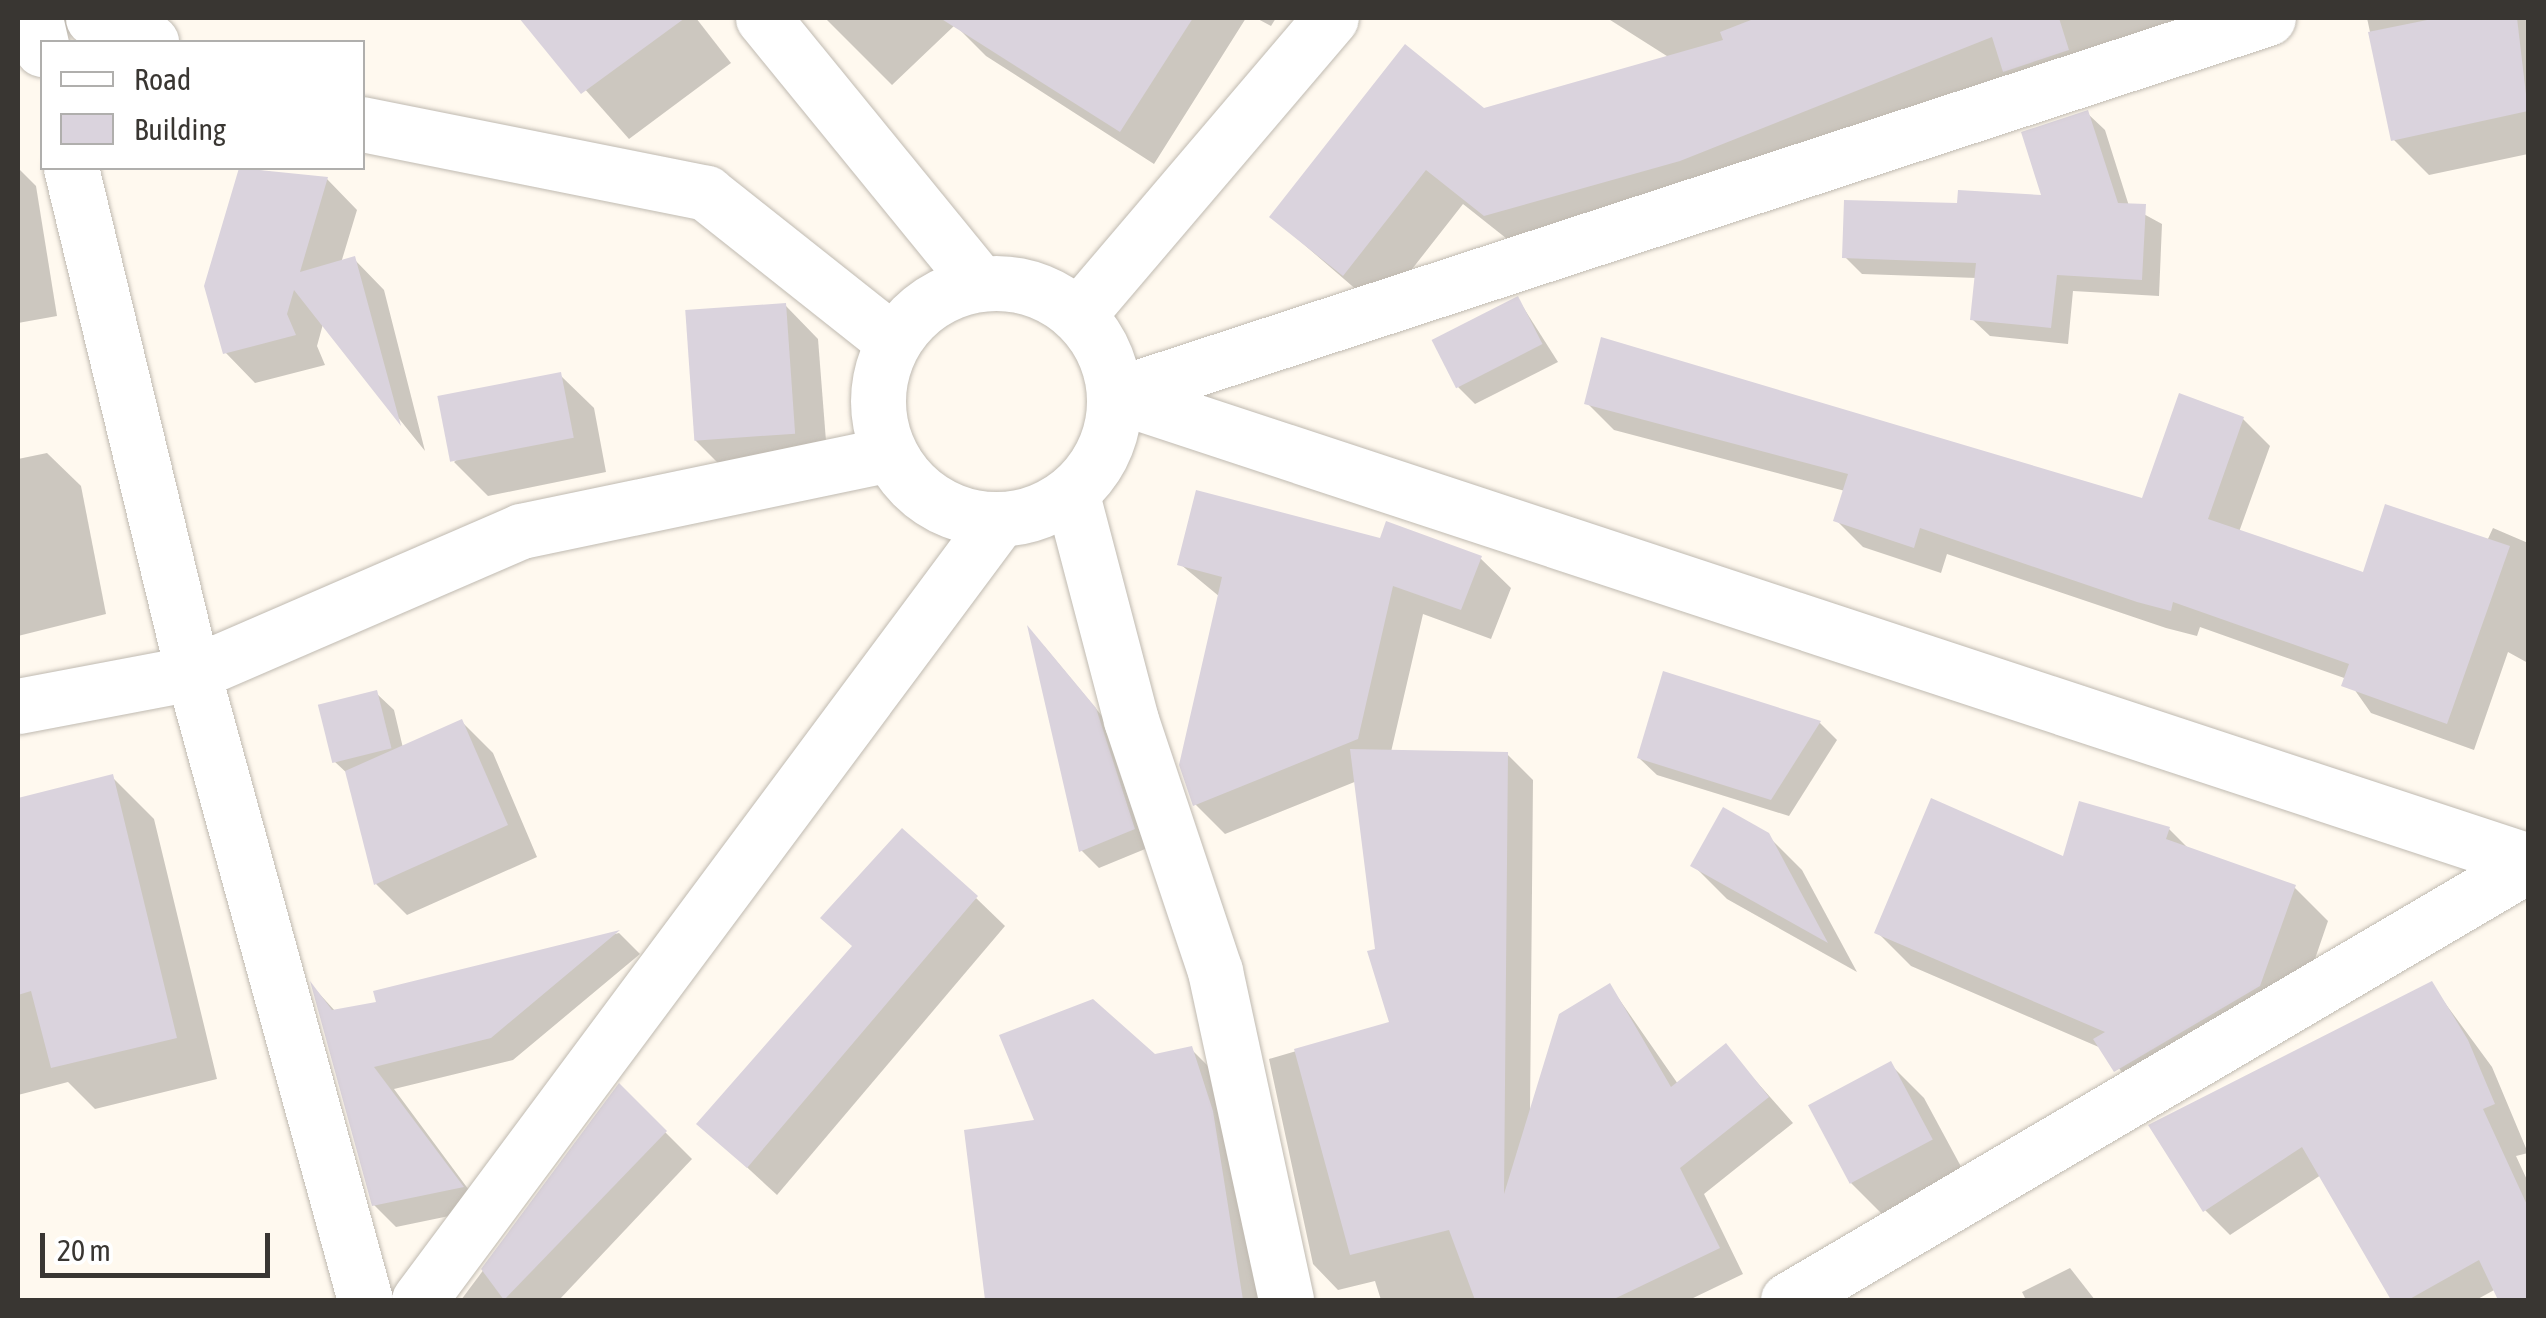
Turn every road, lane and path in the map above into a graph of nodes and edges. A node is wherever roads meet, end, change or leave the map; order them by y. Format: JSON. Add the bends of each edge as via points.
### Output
{"nodes":[{"id":1,"x":94,"y":18,"type":"edge"},
{"id":2,"x":762,"y":18,"type":"edge"},
{"id":3,"x":1331,"y":18,"type":"edge"},
{"id":4,"x":2268,"y":18,"type":"edge"},
{"id":5,"x":145,"y":40,"type":"edge"},
{"id":6,"x":365,"y":125,"type":"edge"},
{"id":7,"x":71,"y":170,"type":"edge"},
{"id":8,"x":979,"y":283,"type":"junction"},
{"id":9,"x":1078,"y":314,"type":"junction"},
{"id":10,"x":893,"y":340,"type":"junction"},
{"id":11,"x":1115,"y":395,"type":"junction"},
{"id":12,"x":890,"y":454,"type":"junction"},
{"id":13,"x":1072,"y":495,"type":"junction"},
{"id":14,"x":1000,"y":520,"type":"junction"},
{"id":15,"x":192,"y":672,"type":"junction"},
{"id":16,"x":18,"y":706,"type":"edge"},
{"id":17,"x":2528,"y":863,"type":"edge"},
{"id":18,"x":365,"y":1300,"type":"edge"},
{"id":19,"x":419,"y":1300,"type":"edge"},
{"id":20,"x":1286,"y":1300,"type":"edge"},
{"id":21,"x":1788,"y":1300,"type":"edge"}],
"edges":[{"from":1,"to":5,"type":"street"},
{"from":2,"to":8,"type":"street"},
{"from":3,"to":9,"type":"street"},
{"from":4,"to":11,"type":"street"},
{"from":6,"to":10,"type":"street","via":[[706,193]]},
{"from":7,"to":15,"type":"street"},
{"from":8,"to":9,"type":"street","via":[[1032,287]]},
{"from":8,"to":10,"type":"street","via":[[928,302]]},
{"from":9,"to":11,"type":"street","via":[[1105,352]]},
{"from":10,"to":12,"type":"street","via":[[876,397]]},
{"from":11,"to":13,"type":"street","via":[[1110,433]]},
{"from":11,"to":17,"type":"street"},
{"from":12,"to":14,"type":"street","via":[[916,490],[956,512]]},
{"from":12,"to":15,"type":"street","via":[[521,531]]},
{"from":13,"to":14,"type":"street","via":[[1039,517]]},
{"from":13,"to":20,"type":"street","via":[[1131,720],[1215,972]]},
{"from":14,"to":19,"type":"street"},
{"from":15,"to":16,"type":"street"},
{"from":15,"to":18,"type":"street"},
{"from":17,"to":21,"type":"street"}]}
